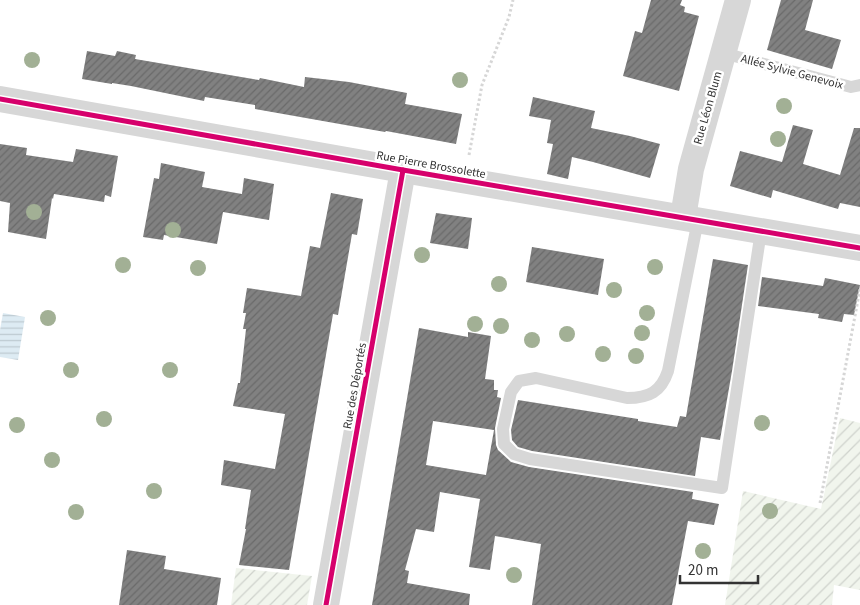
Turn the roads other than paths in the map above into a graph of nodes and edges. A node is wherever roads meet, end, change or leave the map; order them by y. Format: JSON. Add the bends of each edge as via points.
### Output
{"nodes":[{"id":1,"x":738,"y":0,"type":"edge"},
{"id":2,"x":723,"y":54,"type":"junction"},
{"id":3,"x":860,"y":85,"type":"edge"},
{"id":4,"x":0,"y":99,"type":"edge"},
{"id":5,"x":403,"y":170,"type":"junction"},
{"id":6,"x":691,"y":218,"type":"junction"},
{"id":7,"x":761,"y":230,"type":"junction"},
{"id":8,"x":860,"y":248,"type":"edge"},
{"id":9,"x":326,"y":605,"type":"edge"}],
"edges":[{"from":1,"to":2,"type":"street","name":"Rue Léon Blum"},
{"from":2,"to":3,"type":"lane","name":"Allée Sylvie Genevoix","via":[[850,87]]},
{"from":2,"to":6,"type":"street","name":"Rue Léon Blum","via":[[691,169]]},
{"from":4,"to":5,"type":"street","name":"Rue Pierre Brossolette"},
{"from":5,"to":6,"type":"street","name":"Rue Pierre Brossolette"},
{"from":5,"to":9,"type":"street","name":"Rue des Déportés"},
{"from":6,"to":7,"type":"street","name":"Rue Pierre Brossolette"},
{"from":6,"to":7,"type":"lane","via":[[668,372],[658,390],[638,398],[627,398],[536,378],[519,381],[510,392],[504,429],[504,444],[514,454],[722,488]]},
{"from":7,"to":8,"type":"street","name":"Rue Pierre Brossolette"}]}
